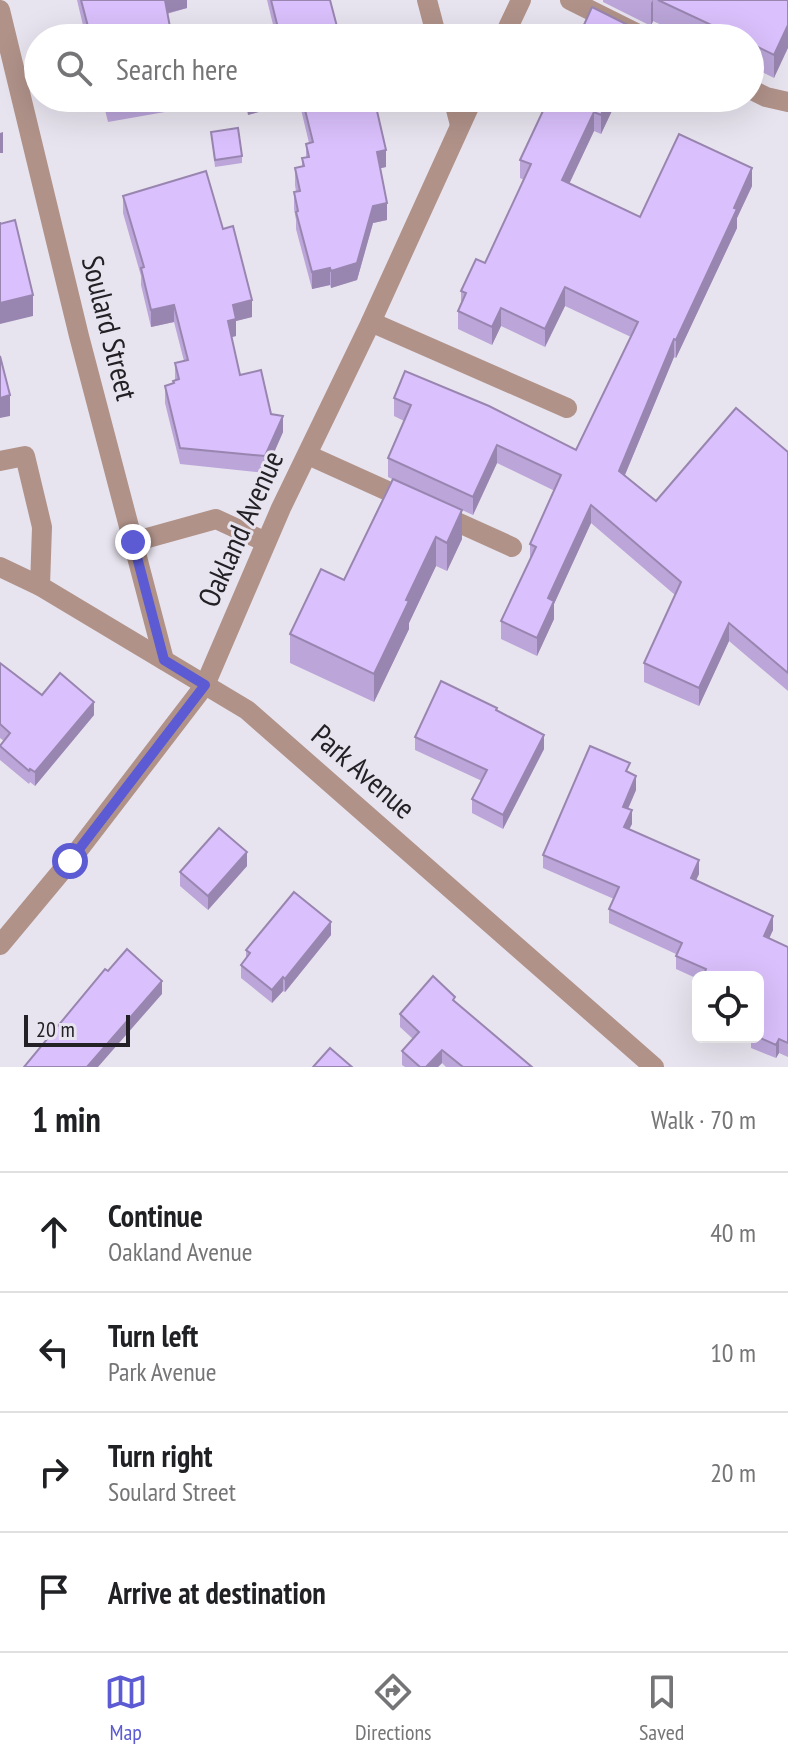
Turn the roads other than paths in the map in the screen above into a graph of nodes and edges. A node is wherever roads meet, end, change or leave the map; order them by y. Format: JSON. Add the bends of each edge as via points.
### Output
{"nodes":[{"id":1,"x":427,"y":0,"type":"edge"},
{"id":2,"x":521,"y":0,"type":"edge"},
{"id":3,"x":570,"y":0,"type":"edge"},
{"id":4,"x":0,"y":10,"type":"edge"},
{"id":5,"x":433,"y":24,"type":"edge"},
{"id":6,"x":510,"y":24,"type":"edge"},
{"id":7,"x":618,"y":24,"type":"edge"},
{"id":8,"x":764,"y":96,"type":"edge"},
{"id":9,"x":788,"y":102,"type":"edge"},
{"id":10,"x":24,"y":109,"type":"edge"},
{"id":11,"x":25,"y":112,"type":"edge"},
{"id":12,"x":457,"y":112,"type":"edge"},
{"id":13,"x":466,"y":112,"type":"edge"},
{"id":14,"x":460,"y":125,"type":"junction"},
{"id":15,"x":371,"y":322,"type":"junction"},
{"id":16,"x":567,"y":408,"type":"dead end"},
{"id":17,"x":308,"y":455,"type":"junction"},
{"id":18,"x":0,"y":461,"type":"edge"},
{"id":19,"x":133,"y":542,"type":"junction"},
{"id":20,"x":266,"y":542,"type":"junction"},
{"id":21,"x":512,"y":547,"type":"dead end"},
{"id":22,"x":0,"y":567,"type":"edge"},
{"id":23,"x":40,"y":586,"type":"junction"},
{"id":24,"x":164,"y":660,"type":"junction"},
{"id":25,"x":205,"y":685,"type":"junction"},
{"id":26,"x":0,"y":945,"type":"edge"},
{"id":27,"x":654,"y":1067,"type":"edge"}],
"edges":[{"from":1,"to":5,"type":"street"},
{"from":2,"to":6,"type":"street"},
{"from":3,"to":7,"type":"street"},
{"from":4,"to":10,"type":"street","name":"Soulard Street"},
{"from":8,"to":9,"type":"street"},
{"from":11,"to":19,"type":"street","name":"Soulard Street"},
{"from":12,"to":14,"type":"street"},
{"from":13,"to":14,"type":"street","name":"Oakland Avenue"},
{"from":14,"to":15,"type":"street","name":"Oakland Avenue"},
{"from":15,"to":16,"type":"street"},
{"from":15,"to":17,"type":"street","name":"Oakland Avenue"},
{"from":17,"to":20,"type":"street","name":"Oakland Avenue"},
{"from":17,"to":21,"type":"street"},
{"from":18,"to":23,"type":"street","via":[[25,456],[42,527]]},
{"from":19,"to":20,"type":"street","via":[[216,519]]},
{"from":19,"to":24,"type":"street","name":"Soulard Street"},
{"from":20,"to":25,"type":"street","name":"Oakland Avenue"},
{"from":22,"to":23,"type":"street","name":"Park Avenue"},
{"from":23,"to":24,"type":"street","name":"Park Avenue"},
{"from":24,"to":25,"type":"street","name":"Park Avenue"},
{"from":25,"to":26,"type":"street","name":"Oakland Avenue"},
{"from":25,"to":27,"type":"street","name":"Park Avenue","via":[[247,710]]}]}
